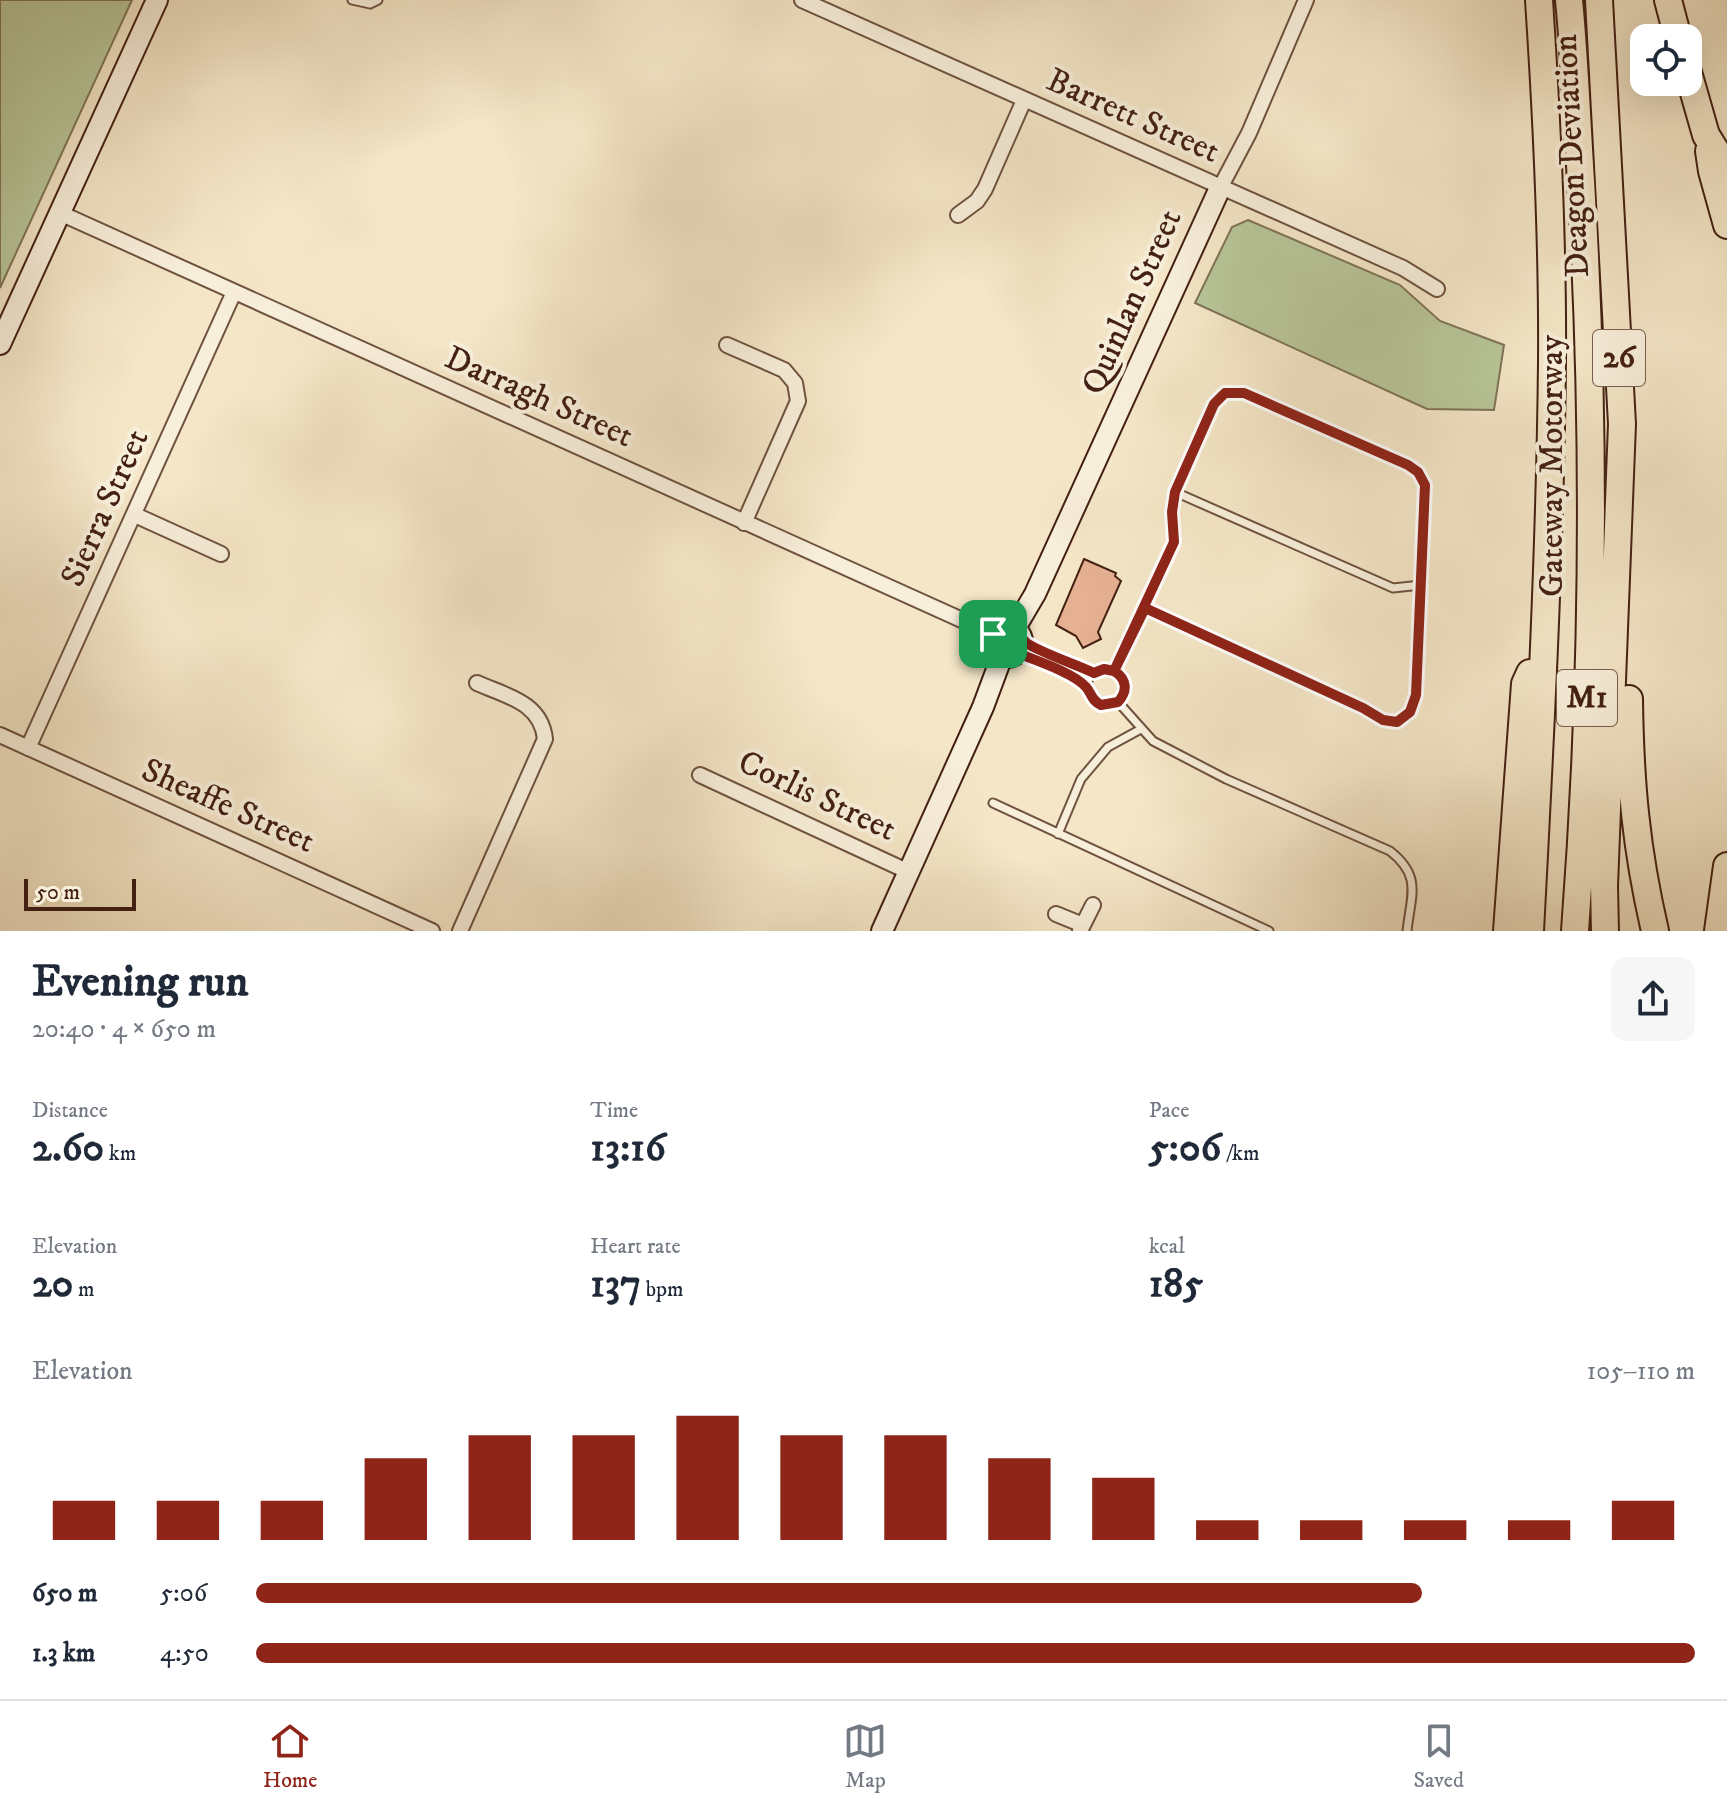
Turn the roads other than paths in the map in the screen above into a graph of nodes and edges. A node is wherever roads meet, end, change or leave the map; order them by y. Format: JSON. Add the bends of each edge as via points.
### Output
{"nodes":[{"id":1,"x":157,"y":0,"type":"edge"},
{"id":2,"x":352,"y":0,"type":"edge"},
{"id":3,"x":378,"y":0,"type":"edge"},
{"id":4,"x":802,"y":0,"type":"edge"},
{"id":5,"x":1306,"y":0,"type":"edge"},
{"id":6,"x":1539,"y":0,"type":"edge"},
{"id":7,"x":1569,"y":0,"type":"edge"},
{"id":8,"x":1599,"y":0,"type":"edge"},
{"id":9,"x":1668,"y":0,"type":"edge"},
{"id":10,"x":1674,"y":24,"type":"edge"},
{"id":11,"x":1695,"y":96,"type":"edge"},
{"id":12,"x":1024,"y":100,"type":"junction"},
{"id":13,"x":1706,"y":135,"type":"junction"},
{"id":14,"x":1727,"y":169,"type":"edge"},
{"id":15,"x":1220,"y":188,"type":"junction"},
{"id":16,"x":60,"y":213,"type":"junction"},
{"id":17,"x":958,"y":215,"type":"dead end"},
{"id":18,"x":1727,"y":225,"type":"edge"},
{"id":19,"x":1437,"y":289,"type":"dead end"},
{"id":20,"x":234,"y":292,"type":"junction"},
{"id":21,"x":0,"y":344,"type":"edge"},
{"id":22,"x":727,"y":345,"type":"dead end"},
{"id":23,"x":1620,"y":479,"type":"junction"},
{"id":24,"x":1175,"y":492,"type":"junction"},
{"id":25,"x":135,"y":515,"type":"junction"},
{"id":26,"x":744,"y":523,"type":"junction"},
{"id":27,"x":221,"y":554,"type":"dead end"},
{"id":28,"x":1421,"y":585,"type":"junction"},
{"id":29,"x":1145,"y":608,"type":"junction"},
{"id":30,"x":993,"y":634,"type":"joint"},
{"id":31,"x":1545,"y":640,"type":"junction"},
{"id":32,"x":1014,"y":644,"type":"junction"},
{"id":33,"x":1114,"y":671,"type":"junction"},
{"id":34,"x":1094,"y":673,"type":"junction"},
{"id":35,"x":477,"y":683,"type":"dead end"},
{"id":36,"x":1088,"y":688,"type":"junction"},
{"id":37,"x":1118,"y":702,"type":"junction"},
{"id":38,"x":1141,"y":729,"type":"junction"},
{"id":39,"x":0,"y":735,"type":"edge"},
{"id":40,"x":28,"y":748,"type":"junction"},
{"id":41,"x":700,"y":775,"type":"dead end"},
{"id":42,"x":993,"y":803,"type":"dead end"},
{"id":43,"x":1058,"y":834,"type":"junction"},
{"id":44,"x":1727,"y":866,"type":"edge"},
{"id":45,"x":909,"y":872,"type":"junction"},
{"id":46,"x":1093,"y":905,"type":"dead end"},
{"id":47,"x":1056,"y":914,"type":"dead end"},
{"id":48,"x":1081,"y":928,"type":"edge"},
{"id":49,"x":432,"y":931,"type":"edge"},
{"id":50,"x":460,"y":931,"type":"edge"},
{"id":51,"x":882,"y":931,"type":"edge"},
{"id":52,"x":1269,"y":931,"type":"edge"},
{"id":53,"x":1407,"y":931,"type":"edge"},
{"id":54,"x":1507,"y":931,"type":"edge"},
{"id":55,"x":1530,"y":931,"type":"edge"},
{"id":56,"x":1575,"y":931,"type":"edge"},
{"id":57,"x":1605,"y":931,"type":"edge"},
{"id":58,"x":1655,"y":931,"type":"edge"},
{"id":59,"x":1718,"y":931,"type":"edge"}],
"edges":[{"from":1,"to":16,"type":"street"},
{"from":2,"to":3,"type":"lane"},
{"from":4,"to":12,"type":"street","name":"Barrett Street"},
{"from":5,"to":15,"type":"street","name":"Quinlan Street"},
{"from":6,"to":31,"type":"highway","name":"Gateway Motorway","number":"M1","via":[[1552,362]]},
{"from":7,"to":56,"type":"highway","name":"Gateway Motorway","number":"M1","via":[[1590,388],[1589,659]]},
{"from":8,"to":23,"type":"highway","name":"Deagon Deviation","number":"26","via":[[1618,330]]},
{"from":9,"to":10,"type":"highway"},
{"from":11,"to":13,"type":"highway"},
{"from":12,"to":15,"type":"street","name":"Barrett Street"},
{"from":12,"to":17,"type":"street","via":[[985,189]]},
{"from":13,"to":14,"type":"highway"},
{"from":13,"to":18,"type":"highway"},
{"from":15,"to":19,"type":"street","name":"Barrett Street","via":[[1403,268]]},
{"from":15,"to":32,"type":"street","name":"Quinlan Street"},
{"from":16,"to":20,"type":"street","name":"Darragh Street"},
{"from":16,"to":21,"type":"street"},
{"from":20,"to":25,"type":"street","name":"Sierra Street"},
{"from":20,"to":26,"type":"street","name":"Darragh Street"},
{"from":22,"to":26,"type":"street","via":[[784,370],[798,392]]},
{"from":23,"to":57,"type":"highway","name":"Deagon Deviation","number":"26"},
{"from":23,"to":58,"type":"highway","via":[[1635,831]]},
{"from":24,"to":28,"type":"lane","via":[[1393,588]]},
{"from":24,"to":28,"type":"lane","via":[[1219,397],[1244,393],[1418,472],[1425,485]]},
{"from":24,"to":29,"type":"lane","via":[[1174,542]]},
{"from":25,"to":27,"type":"street"},
{"from":25,"to":40,"type":"street","name":"Sierra Street"},
{"from":26,"to":30,"type":"street","name":"Darragh Street"},
{"from":28,"to":29,"type":"lane","via":[[1416,695],[1410,712],[1397,722]]},
{"from":29,"to":33,"type":"lane"},
{"from":30,"to":32,"type":"street","via":[[1000,627]]},
{"from":31,"to":54,"type":"highway","via":[[1525,684]]},
{"from":31,"to":55,"type":"highway","name":"Gateway Motorway","number":"M1"},
{"from":32,"to":34,"type":"lane"},
{"from":32,"to":36,"type":"lane"},
{"from":32,"to":45,"type":"street","name":"Quinlan Street"},
{"from":33,"to":34,"type":"lane"},
{"from":33,"to":37,"type":"lane","via":[[1125,685]]},
{"from":34,"to":36,"type":"lane"},
{"from":35,"to":50,"type":"street","via":[[538,714],[545,739]]},
{"from":36,"to":37,"type":"lane","via":[[1096,703]]},
{"from":37,"to":38,"type":"lane"},
{"from":38,"to":43,"type":"lane","via":[[1108,747],[1081,779]]},
{"from":38,"to":53,"type":"lane","via":[[1153,741],[1226,779],[1390,851],[1405,863],[1413,882]]},
{"from":39,"to":40,"type":"street","name":"Sheaffe Street"},
{"from":40,"to":49,"type":"street","name":"Sheaffe Street"},
{"from":41,"to":45,"type":"street","name":"Corlis Street"},
{"from":42,"to":43,"type":"lane"},
{"from":43,"to":52,"type":"lane"},
{"from":44,"to":59,"type":"highway"},
{"from":45,"to":51,"type":"street","name":"Quinlan Street"},
{"from":46,"to":48,"type":"street"},
{"from":47,"to":48,"type":"street"}]}
